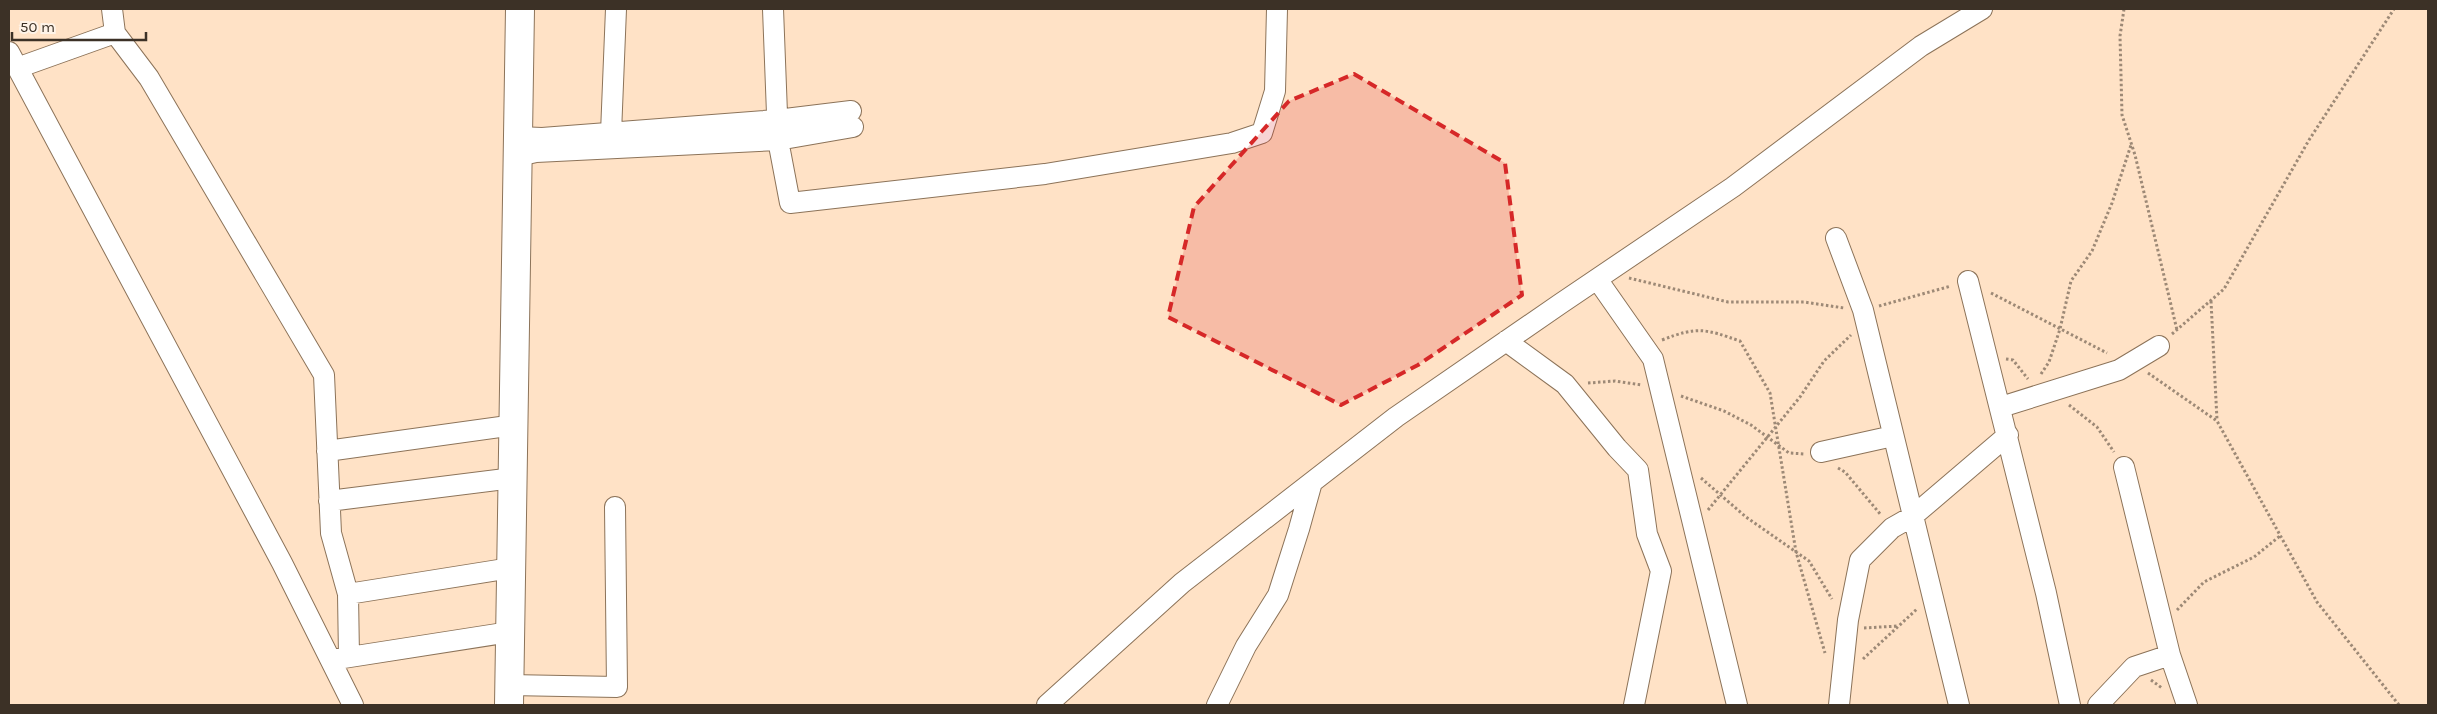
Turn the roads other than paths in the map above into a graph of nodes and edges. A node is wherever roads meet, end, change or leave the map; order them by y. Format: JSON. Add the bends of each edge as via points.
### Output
{"nodes":[{"id":1,"x":112,"y":9,"type":"edge"},
{"id":2,"x":520,"y":9,"type":"edge"},
{"id":3,"x":616,"y":9,"type":"edge"},
{"id":4,"x":773,"y":9,"type":"edge"},
{"id":5,"x":1277,"y":9,"type":"edge"},
{"id":6,"x":1982,"y":9,"type":"edge"},
{"id":7,"x":115,"y":32,"type":"junction"},
{"id":8,"x":13,"y":60,"type":"edge"},
{"id":9,"x":852,"y":119,"type":"dead end"},
{"id":10,"x":778,"y":130,"type":"junction"},
{"id":11,"x":611,"y":133,"type":"junction"},
{"id":12,"x":518,"y":147,"type":"junction"},
{"id":13,"x":1836,"y":238,"type":"dead end"},
{"id":14,"x":1597,"y":278,"type":"junction"},
{"id":15,"x":1968,"y":281,"type":"road end"},
{"id":16,"x":1506,"y":341,"type":"junction"},
{"id":17,"x":2159,"y":346,"type":"road end"},
{"id":18,"x":2001,"y":407,"type":"junction"},
{"id":19,"x":514,"y":425,"type":"junction"},
{"id":20,"x":2008,"y":435,"type":"junction"},
{"id":21,"x":1894,"y":436,"type":"junction"},
{"id":22,"x":327,"y":451,"type":"junction"},
{"id":23,"x":1822,"y":458,"type":"road end"},
{"id":24,"x":2124,"y":467,"type":"dead end"},
{"id":25,"x":513,"y":478,"type":"junction"},
{"id":26,"x":1312,"y":482,"type":"junction"},
{"id":27,"x":329,"y":501,"type":"junction"},
{"id":28,"x":615,"y":507,"type":"dead end"},
{"id":29,"x":1913,"y":516,"type":"junction"},
{"id":30,"x":511,"y":568,"type":"junction"},
{"id":31,"x":348,"y":594,"type":"junction"},
{"id":32,"x":510,"y":632,"type":"junction"},
{"id":33,"x":2170,"y":655,"type":"junction"},
{"id":34,"x":340,"y":658,"type":"junction"},
{"id":35,"x":509,"y":695,"type":"edge"},
{"id":36,"x":353,"y":705,"type":"edge"},
{"id":37,"x":1047,"y":705,"type":"edge"},
{"id":38,"x":1217,"y":705,"type":"edge"},
{"id":39,"x":1634,"y":705,"type":"edge"},
{"id":40,"x":1737,"y":705,"type":"edge"},
{"id":41,"x":1839,"y":705,"type":"edge"},
{"id":42,"x":1959,"y":705,"type":"edge"},
{"id":43,"x":2070,"y":705,"type":"edge"},
{"id":44,"x":2098,"y":705,"type":"edge"},
{"id":45,"x":2187,"y":705,"type":"edge"}],
"edges":[{"from":1,"to":7,"type":"street"},
{"from":2,"to":12,"type":"main road"},
{"from":3,"to":11,"type":"street"},
{"from":4,"to":10,"type":"street"},
{"from":5,"to":10,"type":"street","via":[[1275,91],[1262,133],[1232,143],[1045,174],[790,203]]},
{"from":6,"to":14,"type":"street","via":[[1921,46],[1733,187]]},
{"from":7,"to":8,"type":"street"},
{"from":7,"to":22,"type":"street","via":[[149,78],[324,375]]},
{"from":8,"to":34,"type":"street","via":[[282,563]]},
{"from":9,"to":10,"type":"street"},
{"from":10,"to":11,"type":"street"},
{"from":10,"to":12,"type":"street","via":[[536,152]]},
{"from":11,"to":12,"type":"street"},
{"from":12,"to":19,"type":"main road"},
{"from":13,"to":21,"type":"street","via":[[1864,316]]},
{"from":14,"to":16,"type":"street"},
{"from":14,"to":40,"type":"street","via":[[1653,359]]},
{"from":15,"to":18,"type":"street"},
{"from":16,"to":26,"type":"street","via":[[1396,417]]},
{"from":16,"to":39,"type":"street","via":[[1565,384],[1638,470],[1647,534],[1661,571]]},
{"from":17,"to":18,"type":"street","via":[[2118,370]]},
{"from":18,"to":20,"type":"street"},
{"from":19,"to":22,"type":"street"},
{"from":19,"to":25,"type":"main road"},
{"from":20,"to":29,"type":"street"},
{"from":20,"to":43,"type":"street"},
{"from":21,"to":23,"type":"street"},
{"from":21,"to":29,"type":"street"},
{"from":22,"to":27,"type":"street"},
{"from":24,"to":33,"type":"street"},
{"from":25,"to":27,"type":"street"},
{"from":25,"to":30,"type":"main road"},
{"from":26,"to":37,"type":"street","via":[[1182,583]]},
{"from":26,"to":38,"type":"street","via":[[1278,595],[1246,646]]},
{"from":27,"to":31,"type":"street","via":[[331,533]]},
{"from":28,"to":35,"type":"street","via":[[617,687]]},
{"from":29,"to":41,"type":"street","via":[[1892,528],[1860,560],[1848,620]]},
{"from":29,"to":42,"type":"street"},
{"from":30,"to":31,"type":"street"},
{"from":30,"to":32,"type":"main road"},
{"from":31,"to":34,"type":"street"},
{"from":32,"to":34,"type":"street"},
{"from":32,"to":35,"type":"main road"},
{"from":33,"to":44,"type":"street","via":[[2134,667]]},
{"from":33,"to":45,"type":"street"},
{"from":34,"to":36,"type":"street"}]}
